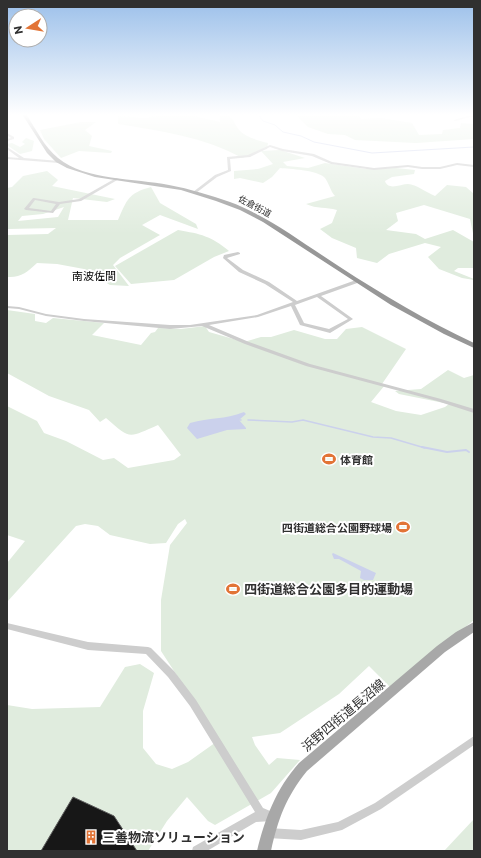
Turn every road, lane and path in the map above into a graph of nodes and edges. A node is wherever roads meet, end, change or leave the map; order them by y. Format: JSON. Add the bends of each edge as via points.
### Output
{"nodes":[{"id":1,"x":16,"y":154,"type":"edge"},
{"id":2,"x":52,"y":154,"type":"edge"},
{"id":3,"x":253,"y":154,"type":"edge"},
{"id":4,"x":307,"y":154,"type":"edge"},
{"id":5,"x":7,"y":158,"type":"edge"},
{"id":6,"x":23,"y":159,"type":"junction"},
{"id":7,"x":59,"y":162,"type":"junction"},
{"id":8,"x":474,"y":166,"type":"edge"},
{"id":9,"x":117,"y":178,"type":"junction"},
{"id":10,"x":195,"y":192,"type":"junction"},
{"id":11,"x":59,"y":203,"type":"junction"},
{"id":12,"x":238,"y":252,"type":"dead end"},
{"id":13,"x":358,"y":281,"type":"junction"},
{"id":14,"x":317,"y":295,"type":"junction"},
{"id":15,"x":295,"y":304,"type":"junction"},
{"id":16,"x":7,"y":307,"type":"edge"},
{"id":17,"x":203,"y":324,"type":"junction"},
{"id":18,"x":474,"y":346,"type":"edge"},
{"id":19,"x":474,"y":411,"type":"edge"},
{"id":20,"x":7,"y":626,"type":"edge"},
{"id":21,"x":474,"y":627,"type":"edge"},
{"id":22,"x":474,"y":740,"type":"edge"},
{"id":23,"x":272,"y":816,"type":"junction"},
{"id":24,"x":268,"y":833,"type":"junction"},
{"id":25,"x":197,"y":851,"type":"edge"},
{"id":26,"x":264,"y":851,"type":"edge"}],
"edges":[{"from":1,"to":6,"type":"street"},
{"from":2,"to":7,"type":"highway","name":"佐倉街道"},
{"from":3,"to":10,"type":"street","via":[[228,158],[230,170],[216,176]]},
{"from":4,"to":8,"type":"street","via":[[331,163],[374,169],[408,166],[440,168],[456,164]]},
{"from":5,"to":6,"type":"street"},
{"from":6,"to":7,"type":"street"},
{"from":7,"to":9,"type":"highway","name":"佐倉街道","via":[[79,171]]},
{"from":9,"to":10,"type":"highway","name":"佐倉街道"},
{"from":9,"to":11,"type":"street","via":[[80,200]]},
{"from":10,"to":13,"type":"highway","name":"佐倉街道","via":[[222,200],[253,214]]},
{"from":11,"to":11,"type":"street","via":[[34,199],[26,209],[52,212]]},
{"from":12,"to":15,"type":"street","via":[[225,258],[241,272],[267,283]]},
{"from":13,"to":14,"type":"street"},
{"from":13,"to":18,"type":"highway","name":"佐倉街道","via":[[415,317]]},
{"from":14,"to":15,"type":"street"},
{"from":14,"to":15,"type":"street","via":[[351,319],[330,331],[302,324]]},
{"from":15,"to":17,"type":"street","via":[[258,316]]},
{"from":16,"to":17,"type":"street","via":[[84,320],[170,327]]},
{"from":17,"to":19,"type":"street","via":[[308,365]]},
{"from":20,"to":23,"type":"street","via":[[88,646],[148,651],[171,674],[193,703],[260,811]]},
{"from":21,"to":23,"type":"main road","name":"浜野四街道長沼線","via":[[441,650],[303,767],[284,791]]},
{"from":22,"to":24,"type":"street","via":[[378,806],[339,828],[301,835]]},
{"from":23,"to":24,"type":"main road","name":"浜野四街道長沼線"},
{"from":23,"to":25,"type":"street","via":[[255,817]]},
{"from":24,"to":26,"type":"main road","name":"浜野四街道長沼線"}]}
